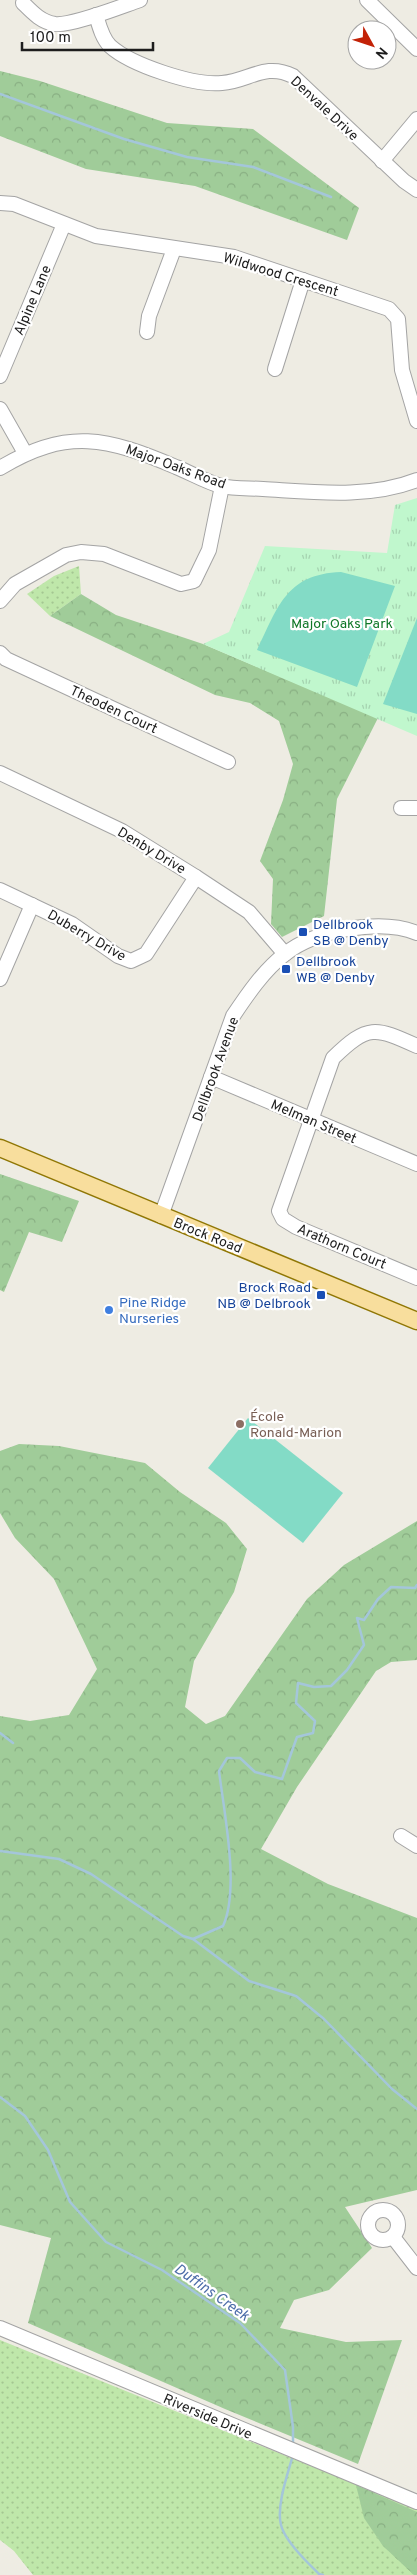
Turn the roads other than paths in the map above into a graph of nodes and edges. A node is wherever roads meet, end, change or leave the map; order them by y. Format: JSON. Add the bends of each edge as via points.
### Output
{"nodes":[{"id":1,"x":140,"y":0,"type":"edge"},
{"id":2,"x":367,"y":0,"type":"edge"},
{"id":3,"x":23,"y":3,"type":"dead end"},
{"id":4,"x":96,"y":15,"type":"junction"},
{"id":5,"x":417,"y":49,"type":"edge"},
{"id":6,"x":417,"y":119,"type":"edge"},
{"id":7,"x":382,"y":161,"type":"junction"},
{"id":8,"x":417,"y":190,"type":"edge"},
{"id":9,"x":0,"y":203,"type":"edge"},
{"id":10,"x":64,"y":224,"type":"junction"},
{"id":11,"x":174,"y":249,"type":"junction"},
{"id":12,"x":303,"y":280,"type":"junction"},
{"id":13,"x":147,"y":332,"type":"dead end"},
{"id":14,"x":275,"y":369,"type":"dead end"},
{"id":15,"x":0,"y":376,"type":"edge"},
{"id":16,"x":0,"y":409,"type":"edge"},
{"id":17,"x":417,"y":421,"type":"edge"},
{"id":18,"x":25,"y":453,"type":"junction"},
{"id":19,"x":0,"y":468,"type":"edge"},
{"id":20,"x":417,"y":480,"type":"edge"},
{"id":21,"x":222,"y":486,"type":"junction"},
{"id":22,"x":0,"y":602,"type":"edge"},
{"id":23,"x":0,"y":654,"type":"edge"},
{"id":24,"x":228,"y":762,"type":"dead end"},
{"id":25,"x":0,"y":773,"type":"edge"},
{"id":26,"x":401,"y":808,"type":"dead end"},
{"id":27,"x":417,"y":808,"type":"edge"},
{"id":28,"x":196,"y":877,"type":"junction"},
{"id":29,"x":0,"y":890,"type":"edge"},
{"id":30,"x":32,"y":905,"type":"junction"},
{"id":31,"x":417,"y":933,"type":"edge"},
{"id":32,"x":285,"y":954,"type":"junction"},
{"id":33,"x":0,"y":979,"type":"edge"},
{"id":34,"x":417,"y":1046,"type":"edge"},
{"id":35,"x":211,"y":1077,"type":"junction"},
{"id":36,"x":311,"y":1120,"type":"junction"},
{"id":37,"x":0,"y":1148,"type":"edge"},
{"id":38,"x":417,"y":1164,"type":"edge"},
{"id":39,"x":161,"y":1216,"type":"junction"},
{"id":40,"x":417,"y":1278,"type":"edge"},
{"id":41,"x":417,"y":1321,"type":"edge"},
{"id":42,"x":401,"y":1836,"type":"dead end"},
{"id":43,"x":417,"y":1846,"type":"edge"},
{"id":44,"x":393,"y":2237,"type":"dead end"},
{"id":45,"x":417,"y":2268,"type":"edge"},
{"id":46,"x":0,"y":2328,"type":"edge"},
{"id":47,"x":417,"y":2502,"type":"edge"}],
"edges":[{"from":1,"to":4,"type":"street"},
{"from":2,"to":5,"type":"street"},
{"from":3,"to":4,"type":"street","via":[[42,20],[56,24]]},
{"from":4,"to":7,"type":"street","name":"Denvale Drive","via":[[109,45],[128,58],[177,77],[222,83],[271,70],[293,76]]},
{"from":6,"to":7,"type":"street"},
{"from":7,"to":8,"type":"street","name":"Denvale Drive"},
{"from":9,"to":10,"type":"street","name":"Wildwood Crescent","via":[[14,204]]},
{"from":10,"to":11,"type":"street","name":"Wildwood Crescent","via":[[96,236]]},
{"from":10,"to":15,"type":"street","name":"Alpine Lane"},
{"from":11,"to":12,"type":"street","name":"Wildwood Crescent","via":[[234,257]]},
{"from":11,"to":13,"type":"street","via":[[149,316]]},
{"from":12,"to":14,"type":"street"},
{"from":12,"to":17,"type":"street","name":"Wildwood Crescent","via":[[390,309],[398,319],[402,370]]},
{"from":16,"to":18,"type":"street"},
{"from":18,"to":19,"type":"street","name":"Major Oaks Road"},
{"from":18,"to":21,"type":"street","name":"Major Oaks Road","via":[[58,443],[110,443],[130,448]]},
{"from":20,"to":21,"type":"street","name":"Major Oaks Road","via":[[390,489],[359,491],[308,492]]},
{"from":21,"to":22,"type":"street","via":[[210,550],[194,581],[181,584],[104,554],[81,552],[66,555],[15,584]]},
{"from":23,"to":24,"type":"street","name":"Theoden Court"},
{"from":25,"to":28,"type":"street","name":"Denby Drive","via":[[122,831]]},
{"from":26,"to":27,"type":"street"},
{"from":28,"to":30,"type":"street","name":"Duberry Drive","via":[[146,954],[131,961],[118,956],[72,924]]},
{"from":28,"to":32,"type":"street","name":"Denby Drive","via":[[249,912]]},
{"from":29,"to":30,"type":"street","name":"Duberry Drive"},
{"from":30,"to":33,"type":"street"},
{"from":31,"to":32,"type":"street","name":"Dellbrook Avenue","via":[[399,928],[353,928],[313,938]]},
{"from":32,"to":35,"type":"street","name":"Dellbrook Avenue","via":[[250,991],[233,1016]]},
{"from":34,"to":36,"type":"street","name":"Arathorn Court","via":[[377,1031],[350,1042],[333,1058]]},
{"from":35,"to":36,"type":"street","name":"Melman Street"},
{"from":35,"to":39,"type":"street","name":"Dellbrook Avenue"},
{"from":36,"to":38,"type":"street","name":"Melman Street"},
{"from":36,"to":40,"type":"street","name":"Arathorn Court","via":[[279,1211],[283,1219]]},
{"from":37,"to":39,"type":"main road","name":"Brock Road"},
{"from":39,"to":41,"type":"main road","name":"Brock Road"},
{"from":42,"to":43,"type":"street"},
{"from":44,"to":45,"type":"street"},
{"from":46,"to":47,"type":"street","name":"Riverside Drive"}]}
